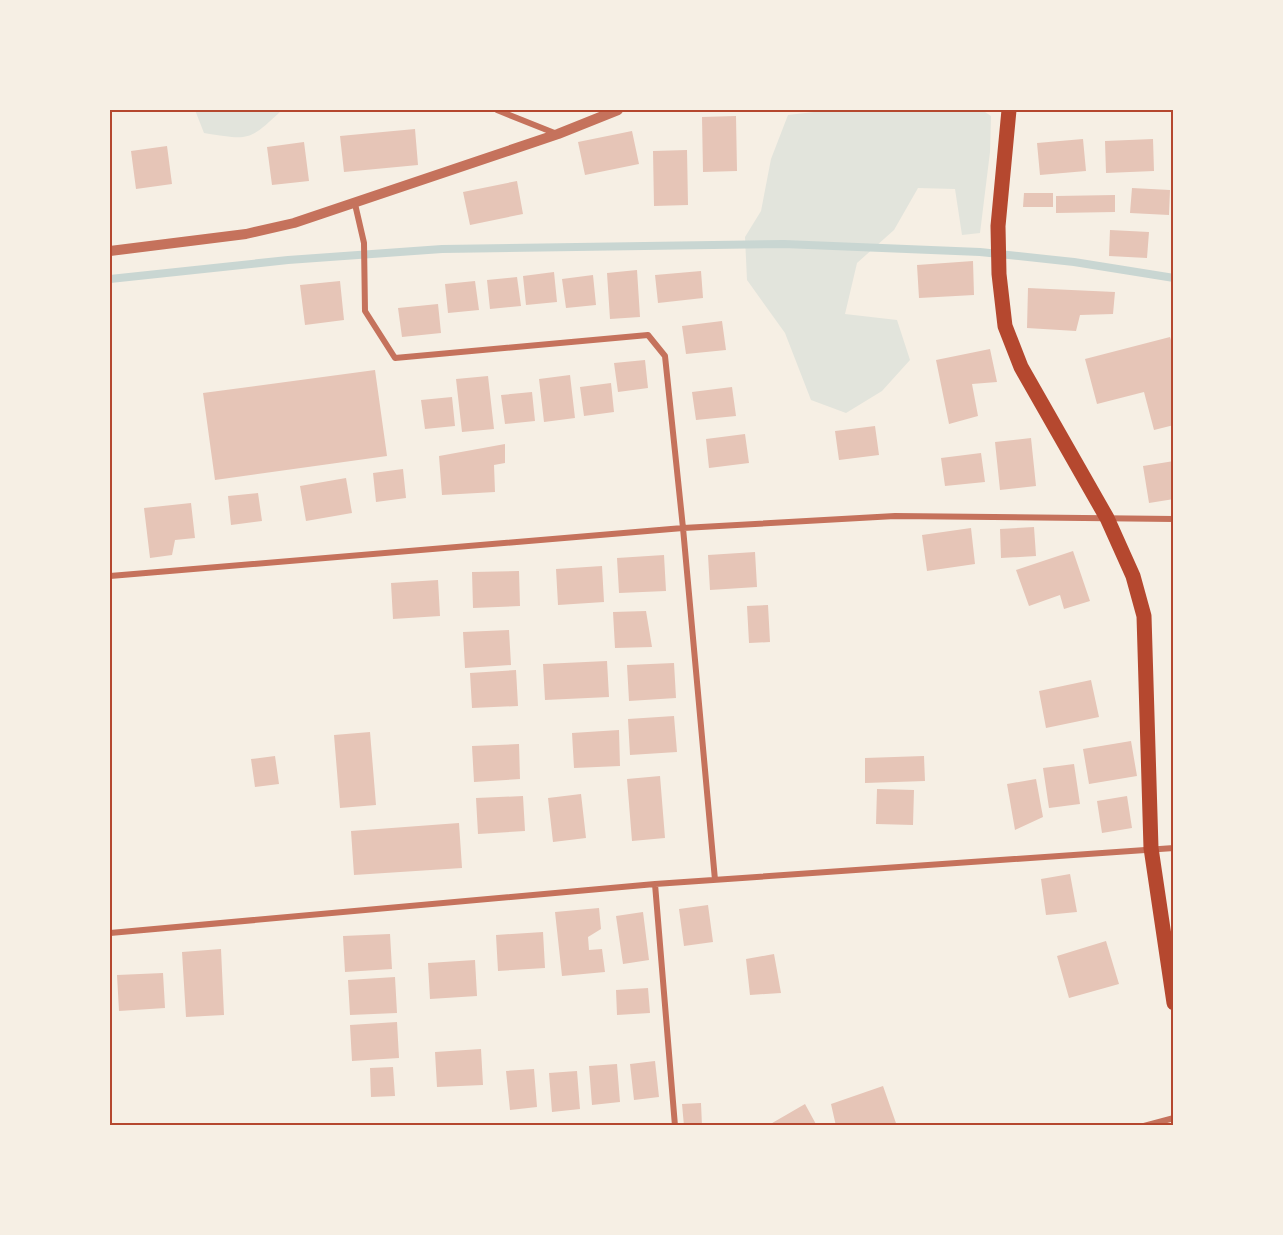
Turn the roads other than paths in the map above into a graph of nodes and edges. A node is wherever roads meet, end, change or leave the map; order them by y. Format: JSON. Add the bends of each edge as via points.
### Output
{"nodes":[{"id":1,"x":497,"y":110,"type":"edge"},
{"id":2,"x":618,"y":110,"type":"edge"},
{"id":3,"x":1008,"y":110,"type":"edge"},
{"id":4,"x":558,"y":134,"type":"junction"},
{"id":5,"x":354,"y":204,"type":"junction"},
{"id":6,"x":110,"y":251,"type":"edge"},
{"id":7,"x":1107,"y":518,"type":"junction"},
{"id":8,"x":1173,"y":519,"type":"edge"},
{"id":9,"x":683,"y":528,"type":"junction"},
{"id":10,"x":110,"y":576,"type":"edge"},
{"id":11,"x":1151,"y":848,"type":"junction"},
{"id":12,"x":1173,"y":848,"type":"edge"},
{"id":13,"x":715,"y":880,"type":"junction"},
{"id":14,"x":655,"y":884,"type":"junction"},
{"id":15,"x":110,"y":933,"type":"edge"},
{"id":16,"x":1173,"y":1003,"type":"edge"},
{"id":17,"x":1173,"y":1118,"type":"edge"},
{"id":18,"x":675,"y":1125,"type":"edge"},
{"id":19,"x":1144,"y":1125,"type":"edge"}],
"edges":[{"from":1,"to":4,"type":"street"},
{"from":2,"to":4,"type":"street"},
{"from":3,"to":7,"type":"main road","via":[[998,226],[1005,326],[1021,368]]},
{"from":4,"to":5,"type":"street"},
{"from":5,"to":6,"type":"street","via":[[246,234]]},
{"from":5,"to":9,"type":"street","via":[[364,243],[364,311],[396,358],[648,335],[665,356]]},
{"from":7,"to":8,"type":"street"},
{"from":7,"to":9,"type":"street","via":[[895,516]]},
{"from":7,"to":11,"type":"main road","via":[[1133,576],[1144,616]]},
{"from":9,"to":10,"type":"street"},
{"from":9,"to":13,"type":"street"},
{"from":11,"to":12,"type":"street"},
{"from":11,"to":13,"type":"street"},
{"from":11,"to":16,"type":"main road"},
{"from":13,"to":14,"type":"street"},
{"from":14,"to":15,"type":"street"},
{"from":14,"to":18,"type":"street"},
{"from":17,"to":19,"type":"street"}]}
